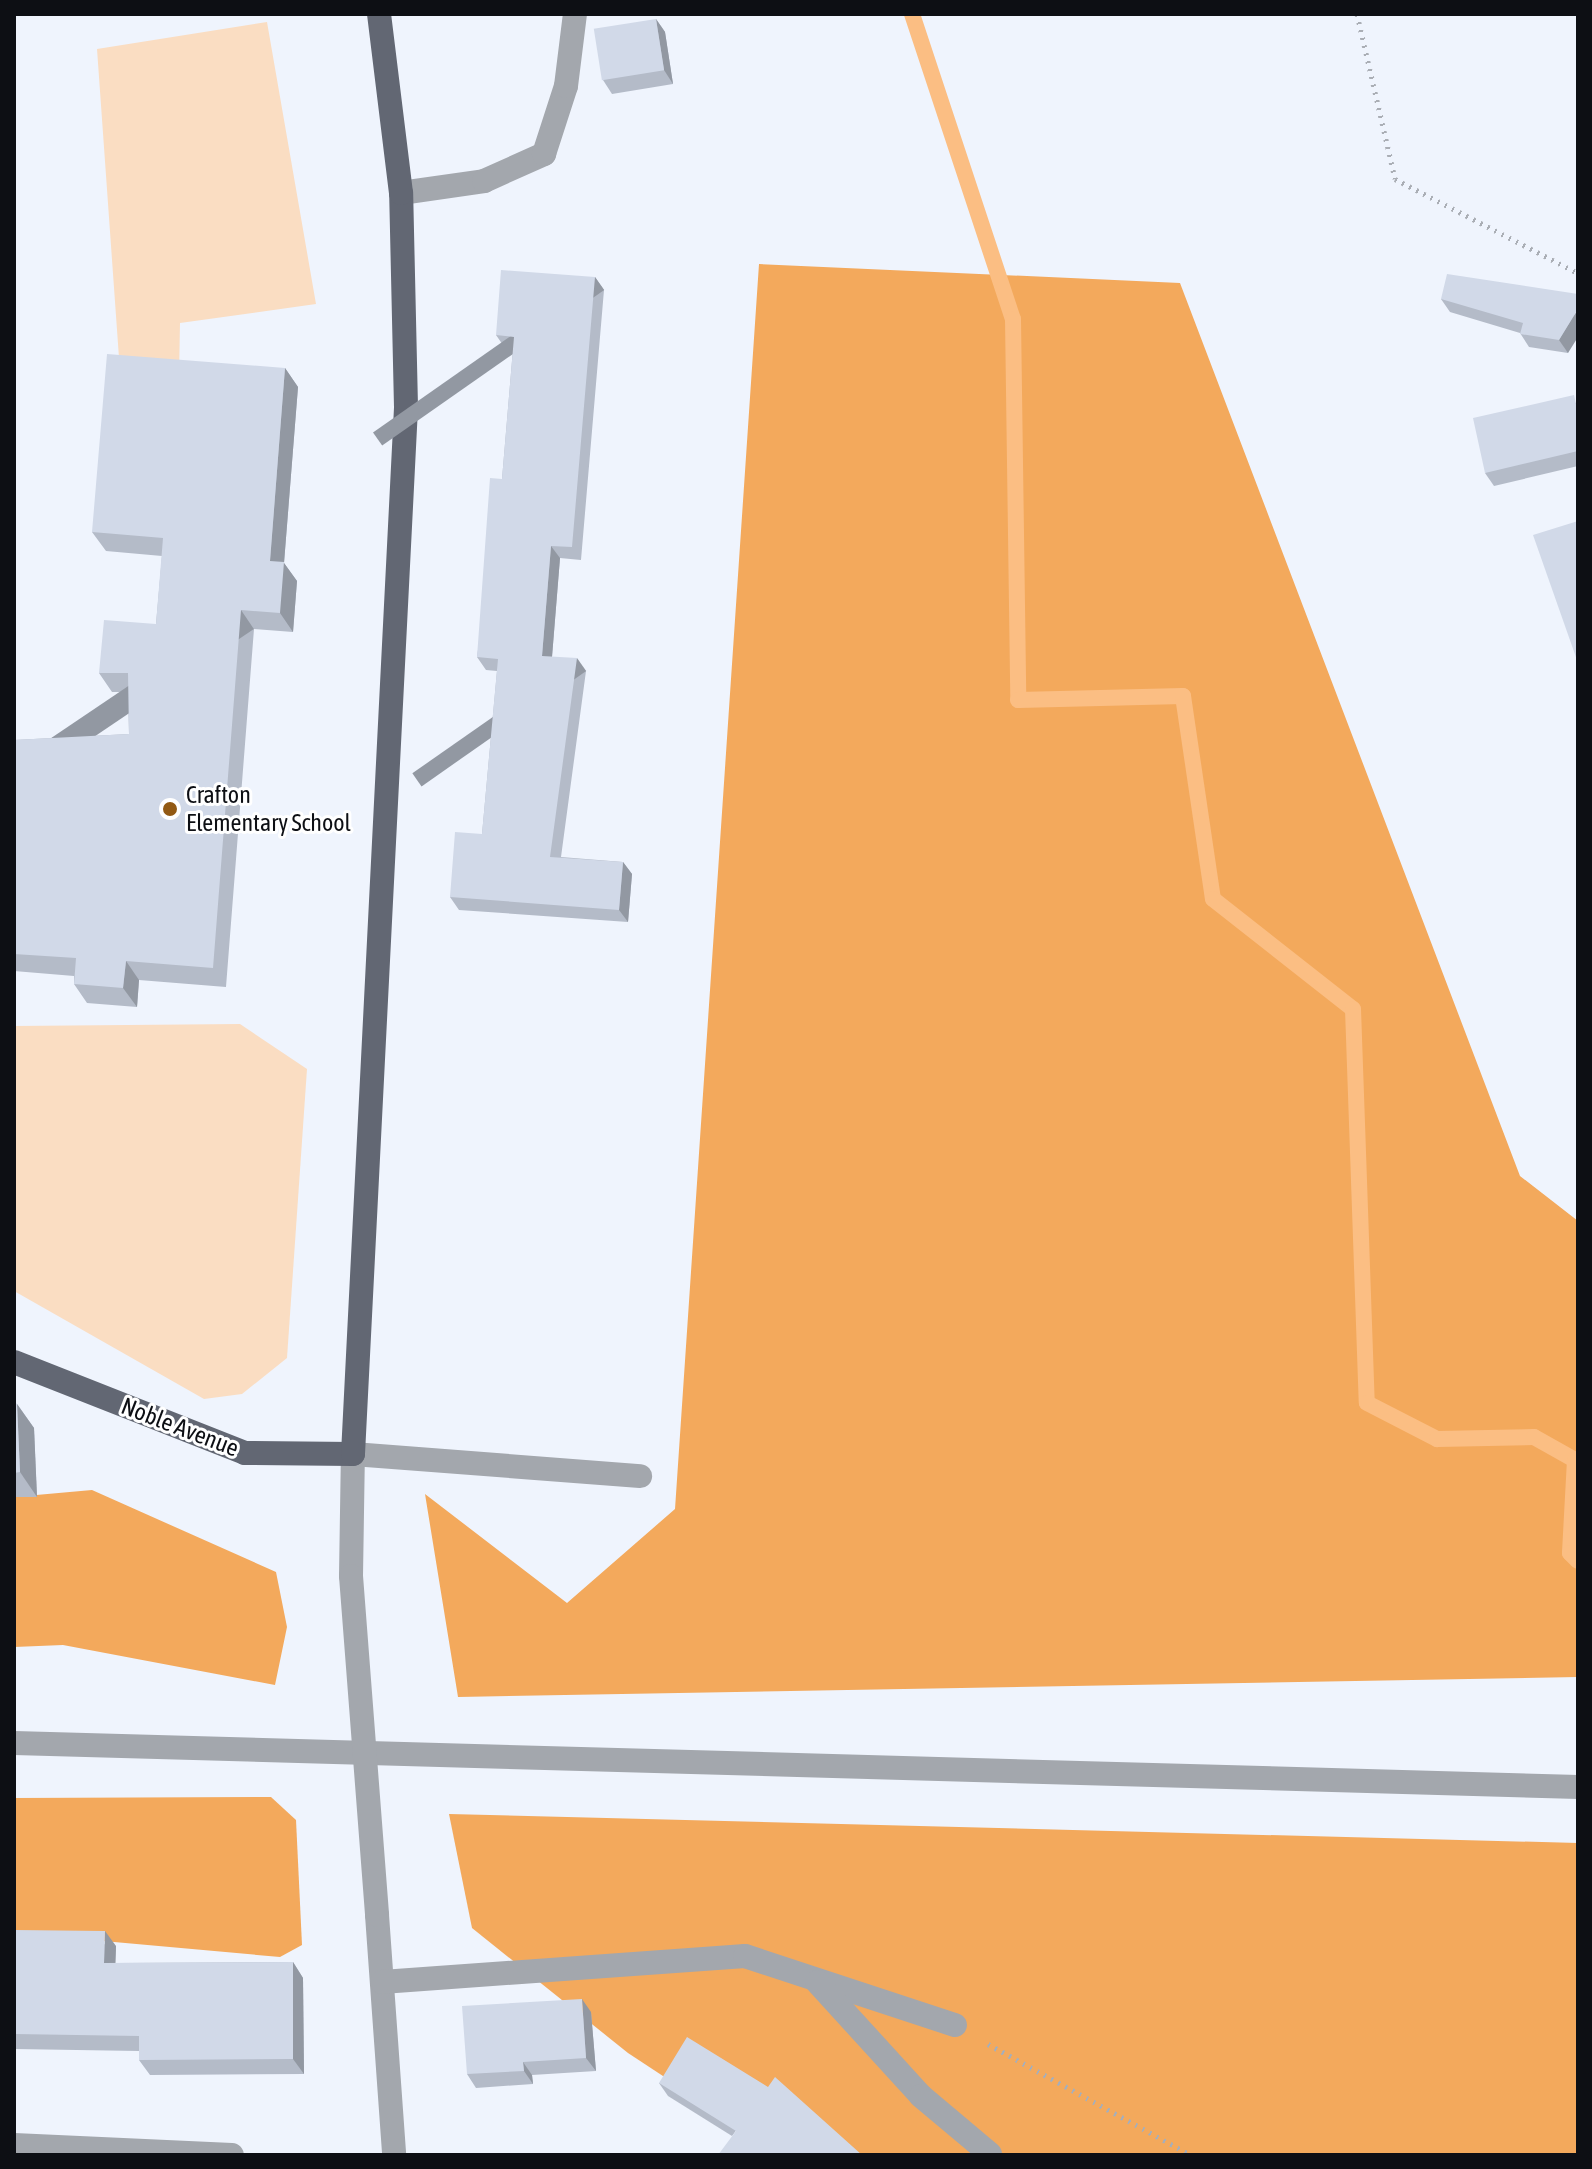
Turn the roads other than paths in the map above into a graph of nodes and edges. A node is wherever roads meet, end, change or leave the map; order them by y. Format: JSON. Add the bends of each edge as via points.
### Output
{"nodes":[{"id":1,"x":379,"y":14,"type":"edge"},
{"id":2,"x":575,"y":14,"type":"edge"},
{"id":3,"x":401,"y":193,"type":"junction"},
{"id":4,"x":14,"y":1362,"type":"edge"},
{"id":5,"x":353,"y":1454,"type":"junction"},
{"id":6,"x":640,"y":1476,"type":"dead end"},
{"id":7,"x":14,"y":1743,"type":"edge"},
{"id":8,"x":1578,"y":1787,"type":"edge"},
{"id":9,"x":815,"y":1980,"type":"junction"},
{"id":10,"x":382,"y":1982,"type":"junction"},
{"id":11,"x":955,"y":2025,"type":"road end"},
{"id":12,"x":14,"y":2145,"type":"edge"},
{"id":13,"x":990,"y":2154,"type":"edge"},
{"id":14,"x":232,"y":2155,"type":"edge"},
{"id":15,"x":394,"y":2155,"type":"edge"}],
"edges":[{"from":1,"to":3,"type":"main road"},
{"from":2,"to":3,"type":"street","via":[[566,86],[544,154],[484,181]]},
{"from":3,"to":5,"type":"main road","via":[[406,407]]},
{"from":4,"to":5,"type":"main road","name":"Noble Avenue","via":[[245,1453]]},
{"from":5,"to":6,"type":"street"},
{"from":5,"to":10,"type":"street","bridge":true,"via":[[351,1576]]},
{"from":7,"to":8,"type":"street"},
{"from":9,"to":10,"type":"street","via":[[745,1956]]},
{"from":9,"to":11,"type":"street"},
{"from":9,"to":13,"type":"street","via":[[921,2096]]},
{"from":10,"to":15,"type":"street"},
{"from":12,"to":14,"type":"street"}]}
